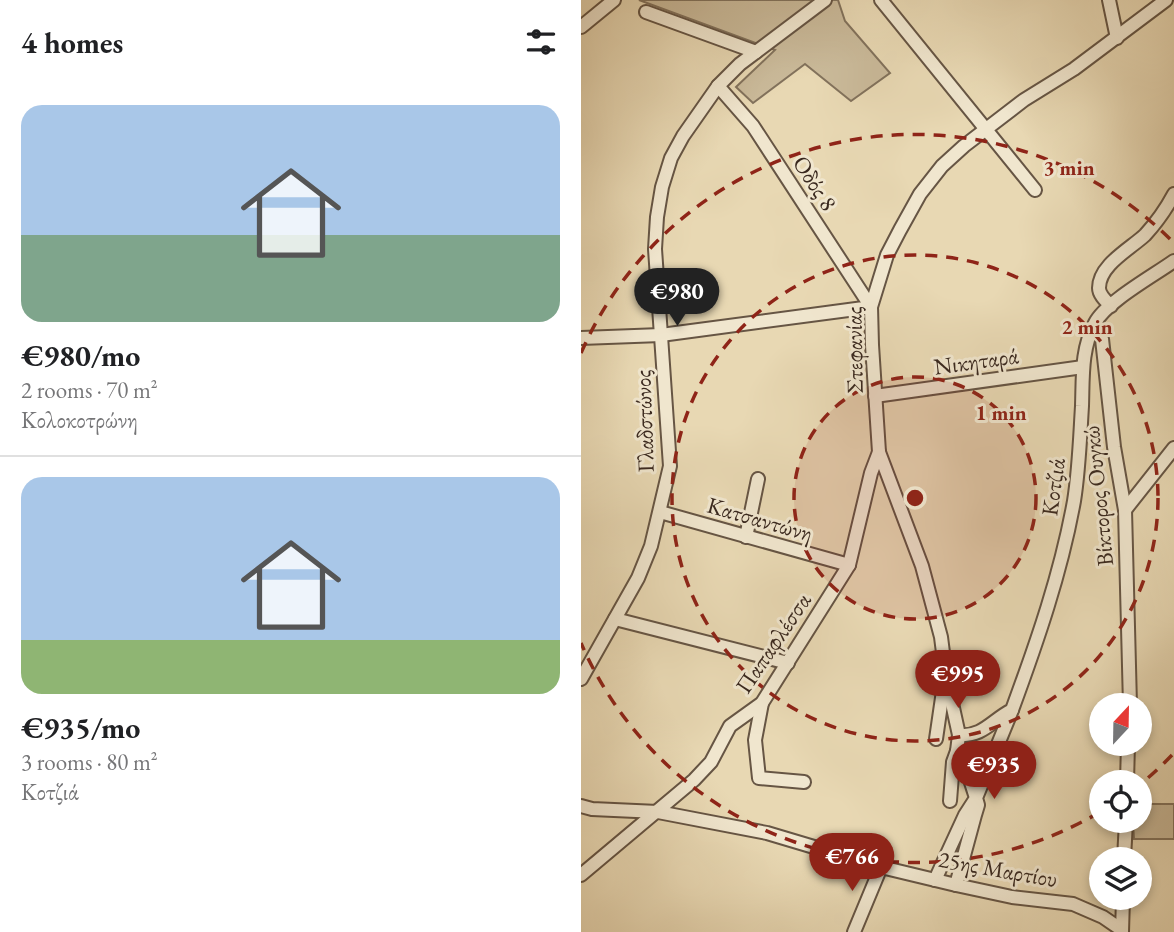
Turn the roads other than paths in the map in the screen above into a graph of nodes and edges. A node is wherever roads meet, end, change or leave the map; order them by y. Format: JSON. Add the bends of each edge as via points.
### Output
{"nodes":[{"id":1,"x":614,"y":0,"type":"edge"},
{"id":2,"x":825,"y":0,"type":"edge"},
{"id":3,"x":881,"y":0,"type":"edge"},
{"id":4,"x":1109,"y":0,"type":"edge"},
{"id":5,"x":1166,"y":0,"type":"edge"},
{"id":6,"x":646,"y":12,"type":"dead end"},
{"id":7,"x":581,"y":27,"type":"edge"},
{"id":8,"x":1117,"y":38,"type":"junction"},
{"id":9,"x":756,"y":52,"type":"junction"},
{"id":10,"x":718,"y":86,"type":"junction"},
{"id":11,"x":986,"y":129,"type":"junction"},
{"id":12,"x":1035,"y":190,"type":"dead end"},
{"id":13,"x":1174,"y":194,"type":"edge"},
{"id":14,"x":1170,"y":212,"type":"edge"},
{"id":15,"x":1174,"y":261,"type":"edge"},
{"id":16,"x":1111,"y":306,"type":"junction"},
{"id":17,"x":871,"y":307,"type":"junction"},
{"id":18,"x":1092,"y":330,"type":"junction"},
{"id":19,"x":661,"y":335,"type":"junction"},
{"id":20,"x":581,"y":338,"type":"edge"},
{"id":21,"x":1083,"y":367,"type":"junction"},
{"id":22,"x":875,"y":397,"type":"junction"},
{"id":23,"x":1174,"y":448,"type":"edge"},
{"id":24,"x":879,"y":452,"type":"junction"},
{"id":25,"x":758,"y":479,"type":"dead end"},
{"id":26,"x":1125,"y":510,"type":"junction"},
{"id":27,"x":660,"y":512,"type":"junction"},
{"id":28,"x":746,"y":537,"type":"junction"},
{"id":29,"x":849,"y":565,"type":"junction"},
{"id":30,"x":615,"y":619,"type":"junction"},
{"id":31,"x":787,"y":663,"type":"junction"},
{"id":32,"x":946,"y":676,"type":"junction"},
{"id":33,"x":581,"y":679,"type":"edge"},
{"id":34,"x":1129,"y":693,"type":"edge"},
{"id":35,"x":762,"y":703,"type":"junction"},
{"id":36,"x":1012,"y":710,"type":"junction"},
{"id":37,"x":960,"y":735,"type":"junction"},
{"id":38,"x":936,"y":739,"type":"dead end"},
{"id":39,"x":957,"y":751,"type":"junction"},
{"id":40,"x":804,"y":782,"type":"dead end"},
{"id":41,"x":976,"y":799,"type":"junction"},
{"id":42,"x":950,"y":801,"type":"dead end"},
{"id":43,"x":581,"y":806,"type":"edge"},
{"id":44,"x":658,"y":812,"type":"junction"},
{"id":45,"x":881,"y":867,"type":"junction"},
{"id":46,"x":581,"y":875,"type":"edge"},
{"id":47,"x":935,"y":880,"type":"junction"},
{"id":48,"x":955,"y":885,"type":"junction"},
{"id":49,"x":1123,"y":910,"type":"edge"},
{"id":50,"x":1122,"y":931,"type":"edge"},
{"id":51,"x":854,"y":932,"type":"edge"}],
"edges":[{"from":1,"to":7,"type":"street"},
{"from":2,"to":9,"type":"street","name":"Γλαδστώνος"},
{"from":3,"to":11,"type":"street"},
{"from":4,"to":8,"type":"street"},
{"from":5,"to":8,"type":"street","name":"Στεφανίας"},
{"from":6,"to":9,"type":"street"},
{"from":8,"to":11,"type":"street","name":"Στεφανίας"},
{"from":9,"to":10,"type":"street","name":"Γλαδστώνος"},
{"from":10,"to":17,"type":"street","name":"Οδός 8","via":[[753,126]]},
{"from":10,"to":19,"type":"street","name":"Γλαδστώνος","via":[[683,136],[662,187],[655,249]]},
{"from":11,"to":12,"type":"street"},
{"from":11,"to":17,"type":"street","name":"Στεφανίας","via":[[942,166],[920,194],[887,255]]},
{"from":13,"to":14,"type":"street"},
{"from":14,"to":16,"type":"street","via":[[1102,277],[1100,293]]},
{"from":15,"to":16,"type":"street","name":"Κοτζιά"},
{"from":16,"to":18,"type":"street","name":"Κοτζιά"},
{"from":17,"to":19,"type":"street"},
{"from":17,"to":22,"type":"street","name":"Στεφανίας"},
{"from":18,"to":21,"type":"street","name":"Κοτζιά"},
{"from":18,"to":26,"type":"street","name":"Βίκτορος Ουγκώ","via":[[1102,339]]},
{"from":19,"to":20,"type":"street"},
{"from":19,"to":27,"type":"street","name":"Γλαδστώνος","via":[[670,466]]},
{"from":21,"to":22,"type":"street","name":"Νικηταρά"},
{"from":21,"to":36,"type":"street","name":"Κοτζιά","via":[[1078,474],[1067,532],[1043,625]]},
{"from":22,"to":24,"type":"street","name":"Στεφανίας"},
{"from":23,"to":26,"type":"street"},
{"from":24,"to":29,"type":"street","name":"Παπαφλέσσα"},
{"from":24,"to":32,"type":"street","name":"Στεφανίας","via":[[922,566]]},
{"from":25,"to":28,"type":"street"},
{"from":26,"to":34,"type":"street","name":"Βίκτορος Ουγκώ"},
{"from":27,"to":28,"type":"street","name":"Κατσαντώνη"},
{"from":27,"to":30,"type":"street","name":"Γλαδστώνος","via":[[652,546]]},
{"from":28,"to":29,"type":"street","name":"Κατσαντώνη"},
{"from":29,"to":31,"type":"street","name":"Παπαφλέσσα"},
{"from":30,"to":31,"type":"street"},
{"from":30,"to":33,"type":"street","name":"Γλαδστώνος"},
{"from":31,"to":35,"type":"street","name":"Παπαφλέσσα"},
{"from":32,"to":37,"type":"street","name":"Στεφανίας"},
{"from":32,"to":38,"type":"street"},
{"from":35,"to":40,"type":"street","via":[[755,740],[759,778]]},
{"from":35,"to":44,"type":"street","name":"Παπαφλέσσα","via":[[730,726],[708,766]]},
{"from":36,"to":37,"type":"street","via":[[978,734]]},
{"from":36,"to":41,"type":"street","name":"Κοτζιά"},
{"from":37,"to":39,"type":"street"},
{"from":39,"to":41,"type":"street"},
{"from":39,"to":42,"type":"street"},
{"from":41,"to":47,"type":"street"},
{"from":41,"to":48,"type":"street","name":"Κοτζιά"},
{"from":43,"to":44,"type":"street","name":"25ης Μαρτίου"},
{"from":44,"to":45,"type":"street","name":"25ης Μαρτίου","via":[[780,836]]},
{"from":44,"to":46,"type":"street","name":"Παπαφλέσσα"},
{"from":45,"to":47,"type":"street","name":"25ης Μαρτίου"},
{"from":45,"to":51,"type":"street"},
{"from":47,"to":48,"type":"street","name":"25ης Μαρτίου"},
{"from":48,"to":50,"type":"street","name":"25ης Μαρτίου","via":[[1073,904]]},
{"from":49,"to":50,"type":"street"}]}
